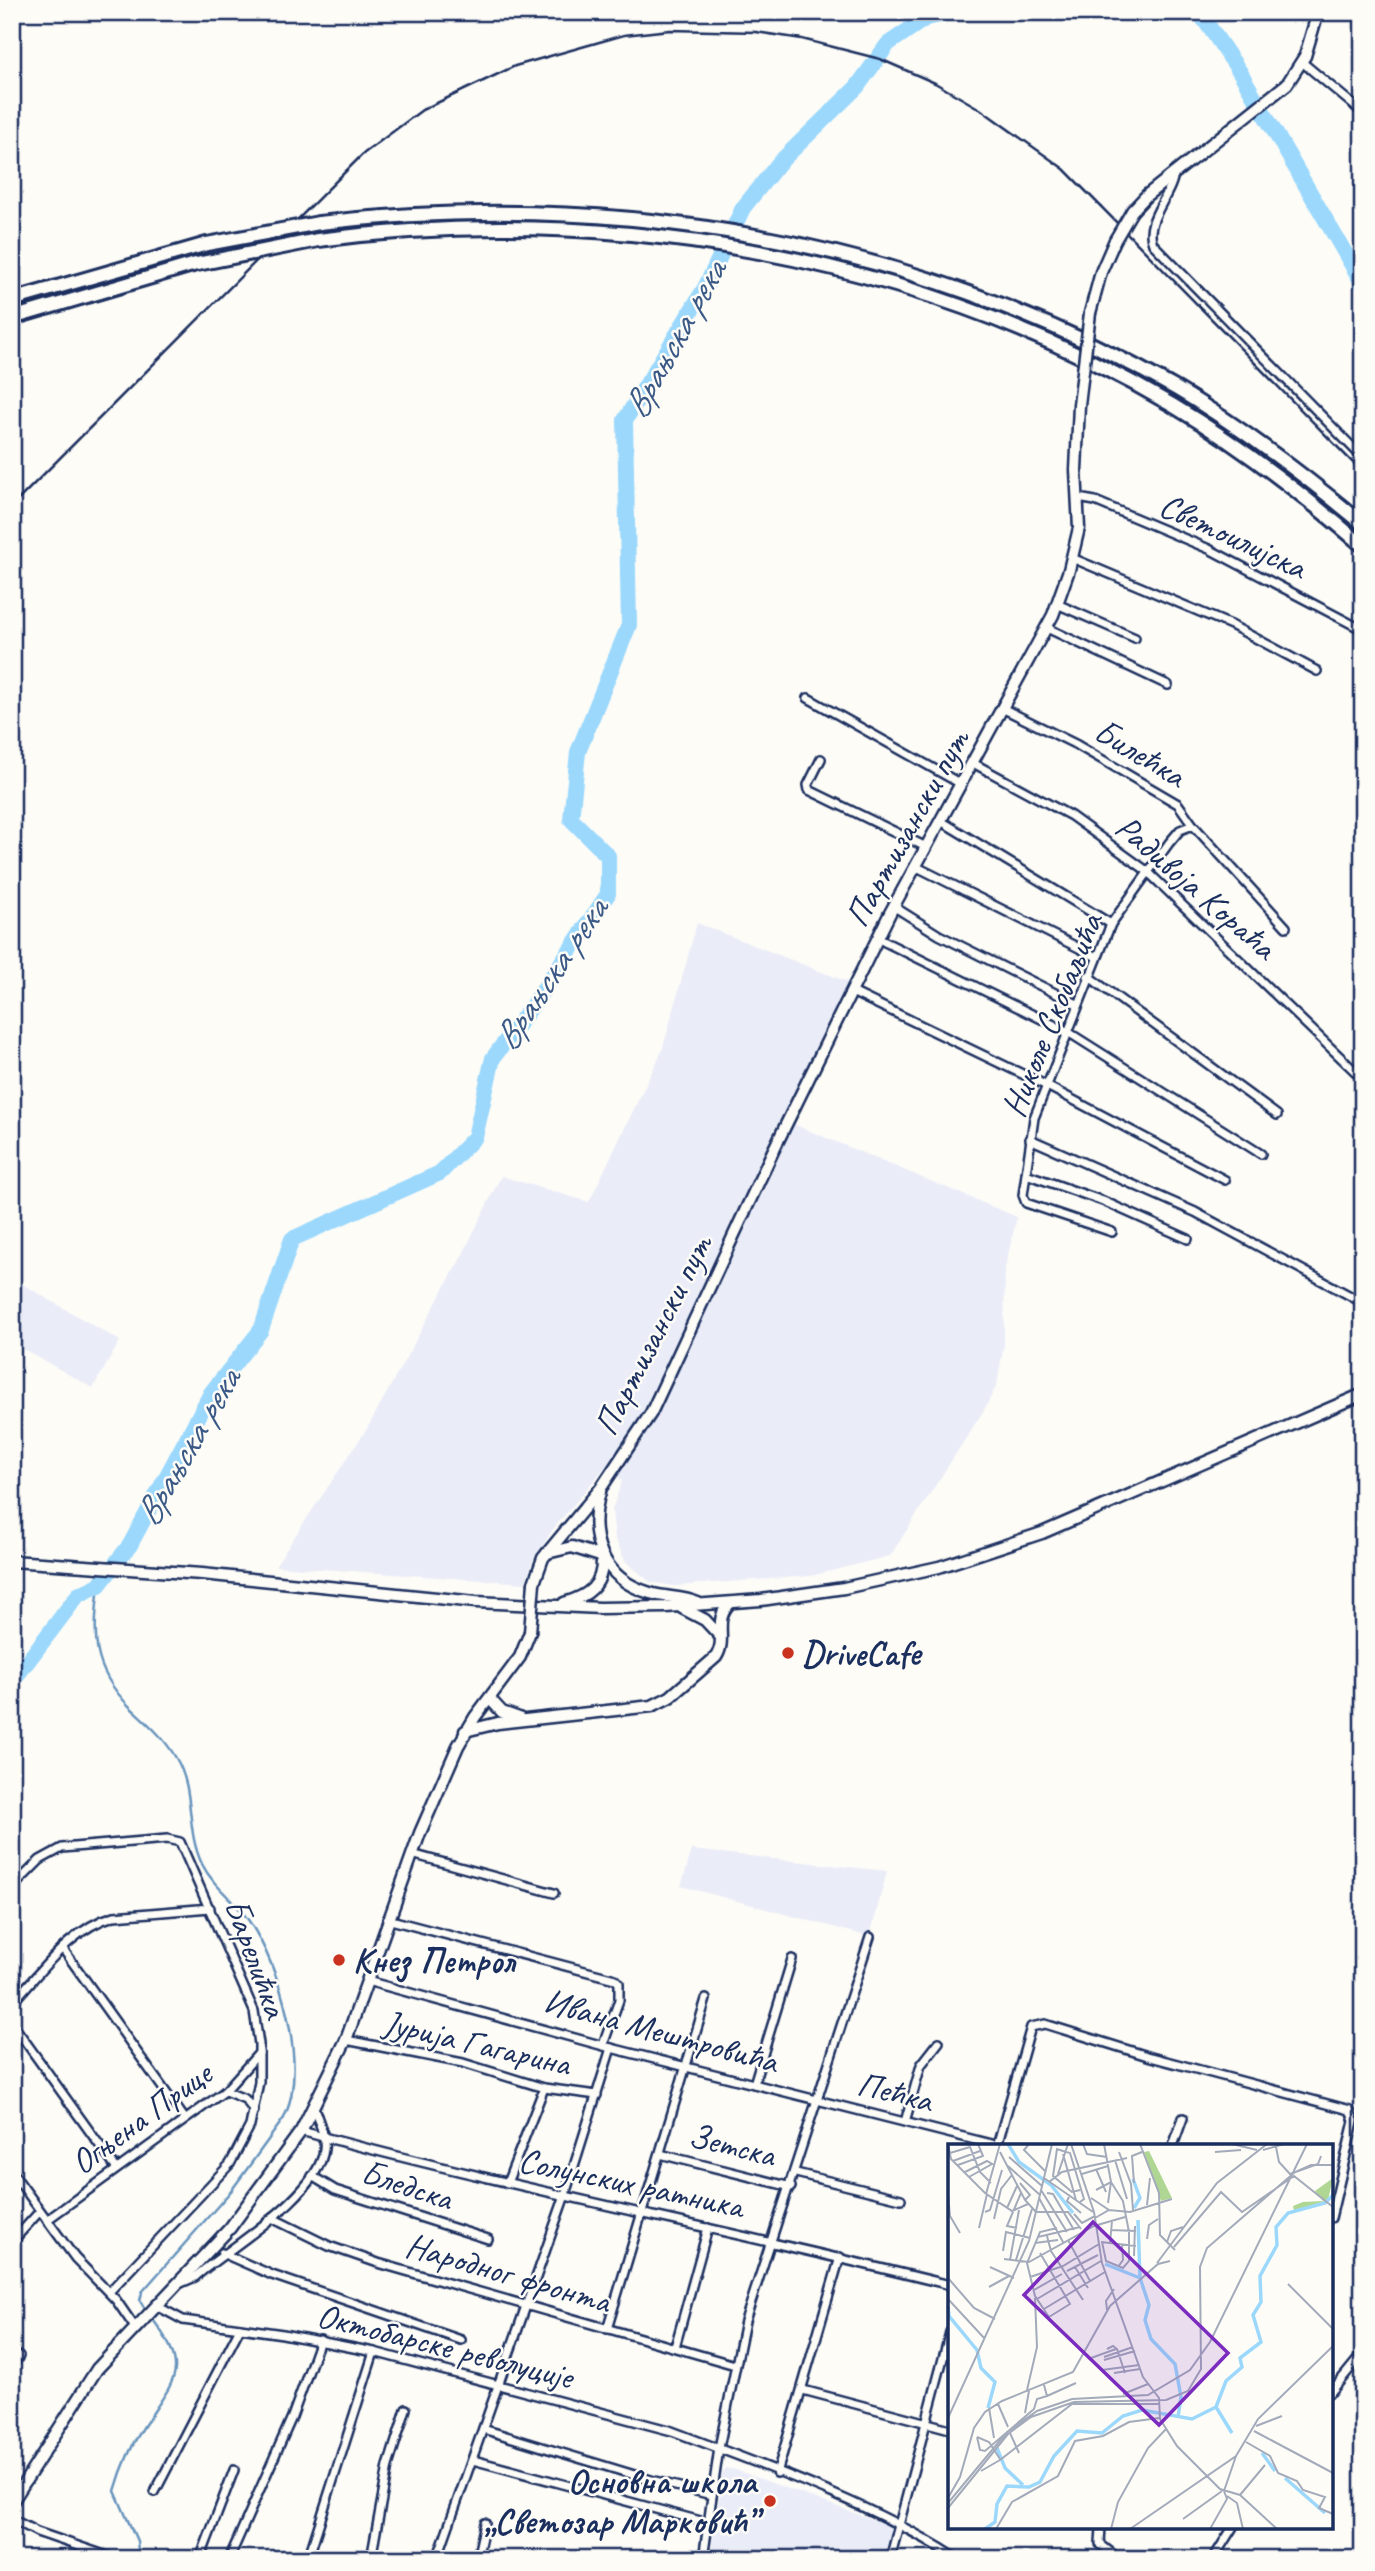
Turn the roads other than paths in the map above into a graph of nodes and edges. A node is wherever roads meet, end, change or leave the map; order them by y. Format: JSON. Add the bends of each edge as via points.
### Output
{"nodes":[{"id":1,"x":1318,"y":12,"type":"edge"},
{"id":2,"x":1302,"y":62,"type":"junction"},
{"id":3,"x":1363,"y":113,"type":"edge"},
{"id":4,"x":1174,"y":173,"type":"junction"},
{"id":5,"x":12,"y":300,"type":"edge"},
{"id":6,"x":12,"y":318,"type":"edge"},
{"id":7,"x":1363,"y":458,"type":"edge"},
{"id":8,"x":1078,"y":498,"type":"junction"},
{"id":9,"x":1363,"y":524,"type":"edge"},
{"id":10,"x":1363,"y":546,"type":"edge"},
{"id":11,"x":1072,"y":558,"type":"junction"},
{"id":12,"x":1057,"y":604,"type":"junction"},
{"id":13,"x":1047,"y":628,"type":"junction"},
{"id":14,"x":1363,"y":630,"type":"edge"},
{"id":15,"x":1135,"y":638,"type":"dead end"},
{"id":16,"x":1317,"y":671,"type":"dead end"},
{"id":17,"x":1168,"y":685,"type":"dead end"},
{"id":18,"x":808,"y":698,"type":"dead end"},
{"id":19,"x":1004,"y":709,"type":"junction"},
{"id":20,"x":821,"y":759,"type":"dead end"},
{"id":21,"x":973,"y":763,"type":"junction"},
{"id":22,"x":961,"y":784,"type":"junction"},
{"id":23,"x":941,"y":821,"type":"junction"},
{"id":24,"x":1193,"y":825,"type":"junction"},
{"id":25,"x":926,"y":847,"type":"junction"},
{"id":26,"x":915,"y":866,"type":"junction"},
{"id":27,"x":1147,"y":871,"type":"junction"},
{"id":28,"x":893,"y":906,"type":"junction"},
{"id":29,"x":1111,"y":924,"type":"junction"},
{"id":30,"x":1286,"y":927,"type":"dead end"},
{"id":31,"x":877,"y":938,"type":"junction"},
{"id":32,"x":1097,"y":957,"type":"junction"},
{"id":33,"x":1088,"y":976,"type":"junction"},
{"id":34,"x":852,"y":992,"type":"junction"},
{"id":35,"x":1077,"y":1004,"type":"junction"},
{"id":36,"x":1068,"y":1032,"type":"junction"},
{"id":37,"x":1363,"y":1079,"type":"edge"},
{"id":38,"x":1045,"y":1085,"type":"junction"},
{"id":39,"x":1277,"y":1115,"type":"dead end"},
{"id":40,"x":1030,"y":1139,"type":"junction"},
{"id":41,"x":1261,"y":1154,"type":"dead end"},
{"id":42,"x":1026,"y":1174,"type":"junction"},
{"id":43,"x":1225,"y":1180,"type":"dead end"},
{"id":44,"x":1112,"y":1232,"type":"dead end"},
{"id":45,"x":1188,"y":1239,"type":"dead end"},
{"id":46,"x":1356,"y":1299,"type":"dead end"},
{"id":47,"x":1363,"y":1394,"type":"edge"},
{"id":48,"x":601,"y":1488,"type":"junction"},
{"id":49,"x":547,"y":1553,"type":"junction"},
{"id":50,"x":601,"y":1557,"type":"junction"},
{"id":51,"x":12,"y":1561,"type":"edge"},
{"id":52,"x":730,"y":1603,"type":"junction"},
{"id":53,"x":556,"y":1605,"type":"junction"},
{"id":54,"x":702,"y":1605,"type":"junction"},
{"id":55,"x":679,"y":1607,"type":"junction"},
{"id":56,"x":720,"y":1636,"type":"junction"},
{"id":57,"x":490,"y":1699,"type":"junction"},
{"id":58,"x":523,"y":1719,"type":"junction"},
{"id":59,"x":466,"y":1731,"type":"junction"},
{"id":60,"x":412,"y":1854,"type":"junction"},
{"id":61,"x":12,"y":1888,"type":"edge"},
{"id":62,"x":554,"y":1893,"type":"dead end"},
{"id":63,"x":210,"y":1908,"type":"junction"},
{"id":64,"x":387,"y":1919,"type":"junction"},
{"id":65,"x":870,"y":1937,"type":"dead end"},
{"id":66,"x":63,"y":1948,"type":"junction"},
{"id":67,"x":792,"y":1959,"type":"dead end"},
{"id":68,"x":368,"y":1980,"type":"junction"},
{"id":69,"x":706,"y":1999,"type":"dead end"},
{"id":70,"x":12,"y":2003,"type":"edge"},
{"id":71,"x":12,"y":2023,"type":"edge"},
{"id":72,"x":346,"y":2040,"type":"junction"},
{"id":73,"x":939,"y":2042,"type":"dead end"},
{"id":74,"x":607,"y":2047,"type":"junction"},
{"id":75,"x":259,"y":2053,"type":"junction"},
{"id":76,"x":686,"y":2066,"type":"junction"},
{"id":77,"x":754,"y":2084,"type":"junction"},
{"id":78,"x":544,"y":2088,"type":"junction"},
{"id":79,"x":225,"y":2091,"type":"junction"},
{"id":80,"x":597,"y":2095,"type":"junction"},
{"id":81,"x":819,"y":2100,"type":"junction"},
{"id":82,"x":314,"y":2107,"type":"junction"},
{"id":83,"x":254,"y":2112,"type":"junction"},
{"id":84,"x":1183,"y":2118,"type":"dead end"},
{"id":85,"x":185,"y":2119,"type":"junction"},
{"id":86,"x":905,"y":2122,"type":"junction"},
{"id":87,"x":300,"y":2131,"type":"junction"},
{"id":88,"x":324,"y":2137,"type":"junction"},
{"id":89,"x":989,"y":2144,"type":"edge"},
{"id":90,"x":998,"y":2144,"type":"edge"},
{"id":91,"x":1174,"y":2144,"type":"edge"},
{"id":92,"x":660,"y":2154,"type":"junction"},
{"id":93,"x":116,"y":2168,"type":"junction"},
{"id":94,"x":12,"y":2172,"type":"edge"},
{"id":95,"x":796,"y":2174,"type":"junction"},
{"id":96,"x":312,"y":2176,"type":"junction"},
{"id":97,"x":508,"y":2183,"type":"junction"},
{"id":98,"x":790,"y":2187,"type":"junction"},
{"id":99,"x":564,"y":2198,"type":"junction"},
{"id":100,"x":901,"y":2199,"type":"dead end"},
{"id":101,"x":1333,"y":2210,"type":"edge"},
{"id":102,"x":40,"y":2211,"type":"junction"},
{"id":103,"x":642,"y":2215,"type":"junction"},
{"id":104,"x":272,"y":2218,"type":"junction"},
{"id":105,"x":47,"y":2220,"type":"junction"},
{"id":106,"x":708,"y":2228,"type":"junction"},
{"id":107,"x":488,"y":2239,"type":"dead end"},
{"id":108,"x":771,"y":2240,"type":"junction"},
{"id":109,"x":12,"y":2242,"type":"edge"},
{"id":110,"x":222,"y":2253,"type":"junction"},
{"id":111,"x":840,"y":2257,"type":"junction"},
{"id":112,"x":948,"y":2284,"type":"edge"},
{"id":113,"x":177,"y":2285,"type":"junction"},
{"id":114,"x":109,"y":2292,"type":"junction"},
{"id":115,"x":526,"y":2306,"type":"junction"},
{"id":116,"x":154,"y":2310,"type":"junction"},
{"id":117,"x":137,"y":2327,"type":"junction"},
{"id":118,"x":240,"y":2328,"type":"junction"},
{"id":119,"x":607,"y":2329,"type":"junction"},
{"id":120,"x":320,"y":2340,"type":"junction"},
{"id":121,"x":461,"y":2340,"type":"dead end"},
{"id":122,"x":948,"y":2340,"type":"edge"},
{"id":123,"x":675,"y":2347,"type":"junction"},
{"id":124,"x":374,"y":2352,"type":"junction"},
{"id":125,"x":1363,"y":2353,"type":"edge"},
{"id":126,"x":19,"y":2356,"type":"dead end"},
{"id":127,"x":12,"y":2365,"type":"edge"},
{"id":128,"x":735,"y":2365,"type":"junction"},
{"id":129,"x":497,"y":2384,"type":"junction"},
{"id":130,"x":803,"y":2390,"type":"junction"},
{"id":131,"x":1333,"y":2390,"type":"edge"},
{"id":132,"x":406,"y":2409,"type":"dead end"},
{"id":133,"x":927,"y":2423,"type":"junction"},
{"id":134,"x":948,"y":2428,"type":"edge"},
{"id":135,"x":483,"y":2429,"type":"junction"},
{"id":136,"x":719,"y":2448,"type":"junction"},
{"id":137,"x":472,"y":2459,"type":"junction"},
{"id":138,"x":234,"y":2470,"type":"dead end"},
{"id":139,"x":777,"y":2473,"type":"junction"},
{"id":140,"x":155,"y":2492,"type":"dead end"},
{"id":141,"x":712,"y":2495,"type":"junction"},
{"id":142,"x":12,"y":2502,"type":"edge"},
{"id":143,"x":12,"y":2519,"type":"edge"},
{"id":144,"x":485,"y":2523,"type":"dead end"},
{"id":145,"x":708,"y":2523,"type":"junction"},
{"id":146,"x":900,"y":2525,"type":"junction"},
{"id":147,"x":1101,"y":2529,"type":"edge"},
{"id":148,"x":1232,"y":2529,"type":"edge"},
{"id":149,"x":116,"y":2559,"type":"edge"},
{"id":150,"x":200,"y":2559,"type":"edge"},
{"id":151,"x":229,"y":2559,"type":"edge"},
{"id":152,"x":308,"y":2559,"type":"edge"},
{"id":153,"x":371,"y":2559,"type":"edge"},
{"id":154,"x":436,"y":2559,"type":"edge"},
{"id":155,"x":477,"y":2559,"type":"edge"},
{"id":156,"x":703,"y":2559,"type":"edge"},
{"id":157,"x":890,"y":2559,"type":"edge"},
{"id":158,"x":958,"y":2559,"type":"edge"},
{"id":159,"x":1119,"y":2559,"type":"edge"},
{"id":160,"x":1213,"y":2559,"type":"edge"}],
"edges":[{"from":1,"to":2,"type":"main road","name":"Партизански пут"},
{"from":2,"to":3,"type":"street"},
{"from":2,"to":4,"type":"main road","name":"Партизански пут","via":[[1281,90]]},
{"from":4,"to":7,"type":"street","via":[[1150,233],[1153,244]]},
{"from":4,"to":8,"type":"main road","name":"Партизански пут","bridge":true,"via":[[1132,211],[1101,272],[1090,313],[1079,405]]},
{"from":5,"to":9,"type":"highway","bridge":true,"via":[[207,244],[319,223],[485,212],[606,215],[709,226],[859,258],[1059,330],[1138,367],[1218,415]]},
{"from":6,"to":10,"type":"highway","bridge":true,"via":[[192,265],[318,240],[426,228],[594,230],[743,248],[887,283],[1025,333],[1106,370],[1171,404],[1236,447]]},
{"from":8,"to":11,"type":"main road","name":"Партизански пут","via":[[1079,528]]},
{"from":8,"to":14,"type":"street","name":"Светоилијска","via":[[1209,549]]},
{"from":11,"to":12,"type":"main road","name":"Партизански пут"},
{"from":11,"to":16,"type":"street","via":[[1231,625]]},
{"from":12,"to":13,"type":"main road","name":"Партизански пут"},
{"from":12,"to":15,"type":"street"},
{"from":13,"to":17,"type":"street"},
{"from":13,"to":19,"type":"main road","name":"Партизански пут"},
{"from":18,"to":22,"type":"street"},
{"from":19,"to":21,"type":"main road","name":"Партизански пут"},
{"from":19,"to":24,"type":"street","name":"Билећка","via":[[1178,804]]},
{"from":20,"to":25,"type":"street","via":[[808,785],[810,790]]},
{"from":21,"to":22,"type":"main road","name":"Партизански пут"},
{"from":21,"to":27,"type":"street","name":"Радивоја Кораћа","via":[[1071,816]]},
{"from":22,"to":23,"type":"main road","name":"Партизански пут"},
{"from":23,"to":25,"type":"main road","name":"Партизански пут"},
{"from":23,"to":29,"type":"street"},
{"from":24,"to":27,"type":"street","name":"Николе Скобаљића","via":[[1180,830]]},
{"from":24,"to":30,"type":"street","name":"Билећка"},
{"from":25,"to":26,"type":"main road","name":"Партизански пут"},
{"from":26,"to":28,"type":"main road","name":"Партизански пут"},
{"from":26,"to":32,"type":"street"},
{"from":27,"to":29,"type":"street","name":"Николе Скобаљића"},
{"from":27,"to":37,"type":"street","name":"Радивоја Кораћа"},
{"from":28,"to":31,"type":"main road","name":"Партизански пут"},
{"from":28,"to":35,"type":"street","via":[[930,930]]},
{"from":29,"to":32,"type":"street","name":"Николе Скобаљића"},
{"from":31,"to":34,"type":"main road","name":"Партизански пут"},
{"from":31,"to":36,"type":"street"},
{"from":32,"to":33,"type":"street","name":"Николе Скобаљића"},
{"from":33,"to":35,"type":"street","name":"Николе Скобаљића"},
{"from":33,"to":39,"type":"street"},
{"from":34,"to":38,"type":"street"},
{"from":34,"to":48,"type":"main road","name":"Партизански пут","via":[[661,1395]]},
{"from":35,"to":36,"type":"street","name":"Николе Скобаљића"},
{"from":36,"to":38,"type":"street","name":"Николе Скобаљића"},
{"from":36,"to":41,"type":"street"},
{"from":38,"to":40,"type":"street","name":"Николе Скобаљића"},
{"from":38,"to":43,"type":"street"},
{"from":40,"to":42,"type":"street","name":"Николе Скобаљића"},
{"from":40,"to":46,"type":"street","via":[[1195,1212]]},
{"from":42,"to":44,"type":"street","name":"Николе Скобаљића","via":[[1026,1203]]},
{"from":42,"to":45,"type":"street","via":[[1103,1201]]},
{"from":47,"to":52,"type":"main road","via":[[1083,1517],[951,1563],[850,1587]]},
{"from":48,"to":49,"type":"main road","name":"Партизански пут"},
{"from":48,"to":50,"type":"main road","via":[[596,1517]]},
{"from":49,"to":50,"type":"main road","via":[[572,1547]]},
{"from":49,"to":57,"type":"main road","name":"Партизански пут","bridge":true,"via":[[534,1583],[525,1650]]},
{"from":50,"to":53,"type":"main road","via":[[601,1577],[591,1592]]},
{"from":50,"to":54,"type":"main road","via":[[643,1591]]},
{"from":51,"to":53,"type":"main road"},
{"from":52,"to":54,"type":"main road"},
{"from":52,"to":56,"type":"main road","via":[[721,1616]]},
{"from":53,"to":55,"type":"main road"},
{"from":54,"to":55,"type":"main road"},
{"from":55,"to":56,"type":"main road","via":[[705,1620]]},
{"from":56,"to":58,"type":"main road","via":[[716,1657],[659,1704]]},
{"from":57,"to":58,"type":"main road","via":[[507,1715]]},
{"from":57,"to":59,"type":"main road","name":"Партизански пут"},
{"from":58,"to":59,"type":"main road"},
{"from":59,"to":60,"type":"main road","name":"Партизански пут"},
{"from":60,"to":62,"type":"street"},
{"from":60,"to":64,"type":"main road","name":"Партизански пут"},
{"from":61,"to":63,"type":"street","name":"Барелићка","via":[[54,1850],[76,1844],[167,1839],[182,1845]]},
{"from":63,"to":66,"type":"street","via":[[114,1916],[89,1927]]},
{"from":63,"to":75,"type":"street","name":"Барелићка","via":[[254,2011]]},
{"from":64,"to":68,"type":"main road","name":"Партизански пут"},
{"from":64,"to":74,"type":"street","via":[[615,1979],[618,2000]]},
{"from":65,"to":81,"type":"street"},
{"from":66,"to":70,"type":"street"},
{"from":66,"to":85,"type":"street"},
{"from":67,"to":77,"type":"street"},
{"from":68,"to":72,"type":"main road","name":"Партизански пут"},
{"from":68,"to":74,"type":"street","name":"Ивана Мештровића"},
{"from":69,"to":76,"type":"street"},
{"from":71,"to":93,"type":"street"},
{"from":72,"to":78,"type":"street","name":"Јурија Гагарина","via":[[463,2063]]},
{"from":72,"to":82,"type":"main road","name":"Партизански пут"},
{"from":73,"to":86,"type":"street","via":[[921,2065]]},
{"from":74,"to":76,"type":"street","name":"Ивана Мештровића"},
{"from":74,"to":80,"type":"street"},
{"from":75,"to":79,"type":"street","name":"Огњена Прице"},
{"from":75,"to":83,"type":"street","name":"Барелићка"},
{"from":76,"to":77,"type":"street","name":"Ивана Мештровића"},
{"from":76,"to":92,"type":"street"},
{"from":77,"to":81,"type":"street","name":"Ивана Мештровића"},
{"from":78,"to":80,"type":"street","name":"Јурија Гагарина"},
{"from":78,"to":97,"type":"street"},
{"from":79,"to":83,"type":"street","via":[[245,2099]]},
{"from":79,"to":85,"type":"street","name":"Огњена Прице"},
{"from":80,"to":99,"type":"street"},
{"from":81,"to":86,"type":"street","name":"Пећка"},
{"from":81,"to":95,"type":"street"},
{"from":82,"to":87,"type":"main road","name":"Партизански пут"},
{"from":82,"to":88,"type":"street"},
{"from":83,"to":114,"type":"street","name":"Барелићка","via":[[230,2164]]},
{"from":84,"to":91,"type":"street"},
{"from":85,"to":93,"type":"street","name":"Огњена Прице"},
{"from":86,"to":89,"type":"street","name":"Пећка"},
{"from":87,"to":88,"type":"street","name":"Солунских ратника"},
{"from":87,"to":113,"type":"main road","name":"Партизански пут","via":[[245,2210]]},
{"from":88,"to":96,"type":"street","name":"Партизански пут","via":[[323,2155]]},
{"from":88,"to":97,"type":"street","name":"Солунских ратника"},
{"from":90,"to":101,"type":"street","via":[[1031,2027],[1045,2024],[1347,2108],[1354,2121]]},
{"from":92,"to":98,"type":"street","name":"Зетска"},
{"from":92,"to":103,"type":"street"},
{"from":93,"to":105,"type":"street","name":"Огњена Прице"},
{"from":94,"to":102,"type":"street"},
{"from":95,"to":98,"type":"street"},
{"from":95,"to":100,"type":"street"},
{"from":96,"to":104,"type":"street","name":"Партизански пут"},
{"from":96,"to":107,"type":"street","name":"Бледска","via":[[335,2190]]},
{"from":97,"to":99,"type":"street","name":"Солунских ратника"},
{"from":98,"to":108,"type":"street"},
{"from":99,"to":103,"type":"street","name":"Солунских ратника"},
{"from":99,"to":115,"type":"street"},
{"from":102,"to":105,"type":"street"},
{"from":102,"to":109,"type":"street"},
{"from":103,"to":106,"type":"street","name":"Солунских ратника"},
{"from":103,"to":119,"type":"street"},
{"from":104,"to":110,"type":"street","name":"Партизански пут"},
{"from":104,"to":115,"type":"street","name":"Народног фронта","via":[[329,2246]]},
{"from":105,"to":114,"type":"street","via":[[75,2258]]},
{"from":106,"to":108,"type":"street","name":"Солунских ратника"},
{"from":106,"to":123,"type":"street"},
{"from":108,"to":111,"type":"street","name":"Солунских ратника"},
{"from":108,"to":128,"type":"street"},
{"from":110,"to":113,"type":"street","name":"Партизански пут","via":[[195,2277]]},
{"from":110,"to":121,"type":"street","via":[[272,2275]]},
{"from":111,"to":112,"type":"street","name":"Солунских ратника"},
{"from":111,"to":130,"type":"street"},
{"from":113,"to":116,"type":"main road","name":"Партизански пут"},
{"from":114,"to":117,"type":"street"},
{"from":115,"to":119,"type":"street","name":"Народног фронта"},
{"from":115,"to":129,"type":"street"},
{"from":116,"to":117,"type":"main road","name":"Партизански пут"},
{"from":116,"to":118,"type":"street","name":"Октобарске револуције","via":[[183,2320]]},
{"from":117,"to":142,"type":"main road","name":"Партизански пут","via":[[85,2385]]},
{"from":118,"to":120,"type":"street","name":"Октобарске револуције"},
{"from":118,"to":140,"type":"street"},
{"from":119,"to":123,"type":"street","name":"Народног фронта"},
{"from":120,"to":124,"type":"street","name":"Октобарске револуције"},
{"from":120,"to":151,"type":"street","via":[[292,2417]]},
{"from":122,"to":133,"type":"street"},
{"from":123,"to":128,"type":"street","name":"Народног фронта"},
{"from":124,"to":129,"type":"street","name":"Октобарске револуције"},
{"from":124,"to":152,"type":"street"},
{"from":125,"to":131,"type":"street"},
{"from":126,"to":127,"type":"street"},
{"from":128,"to":136,"type":"street"},
{"from":129,"to":135,"type":"street"},
{"from":129,"to":136,"type":"street","name":"Октобарске револуције"},
{"from":130,"to":133,"type":"street"},
{"from":130,"to":139,"type":"street"},
{"from":132,"to":153,"type":"street","via":[[388,2466]]},
{"from":133,"to":134,"type":"street"},
{"from":133,"to":146,"type":"street"},
{"from":135,"to":137,"type":"street"},
{"from":135,"to":141,"type":"street"},
{"from":136,"to":139,"type":"street","name":"Октобарске револуције"},
{"from":136,"to":141,"type":"street"},
{"from":137,"to":145,"type":"street"},
{"from":137,"to":154,"type":"street"},
{"from":138,"to":150,"type":"street"},
{"from":139,"to":146,"type":"street","name":"Октобарске револуције"},
{"from":141,"to":145,"type":"street"},
{"from":143,"to":149,"type":"street"},
{"from":144,"to":155,"type":"street"},
{"from":145,"to":156,"type":"street"},
{"from":146,"to":157,"type":"street"},
{"from":146,"to":158,"type":"street"},
{"from":147,"to":159,"type":"street","via":[[1100,2544]]},
{"from":148,"to":160,"type":"street"}]}
